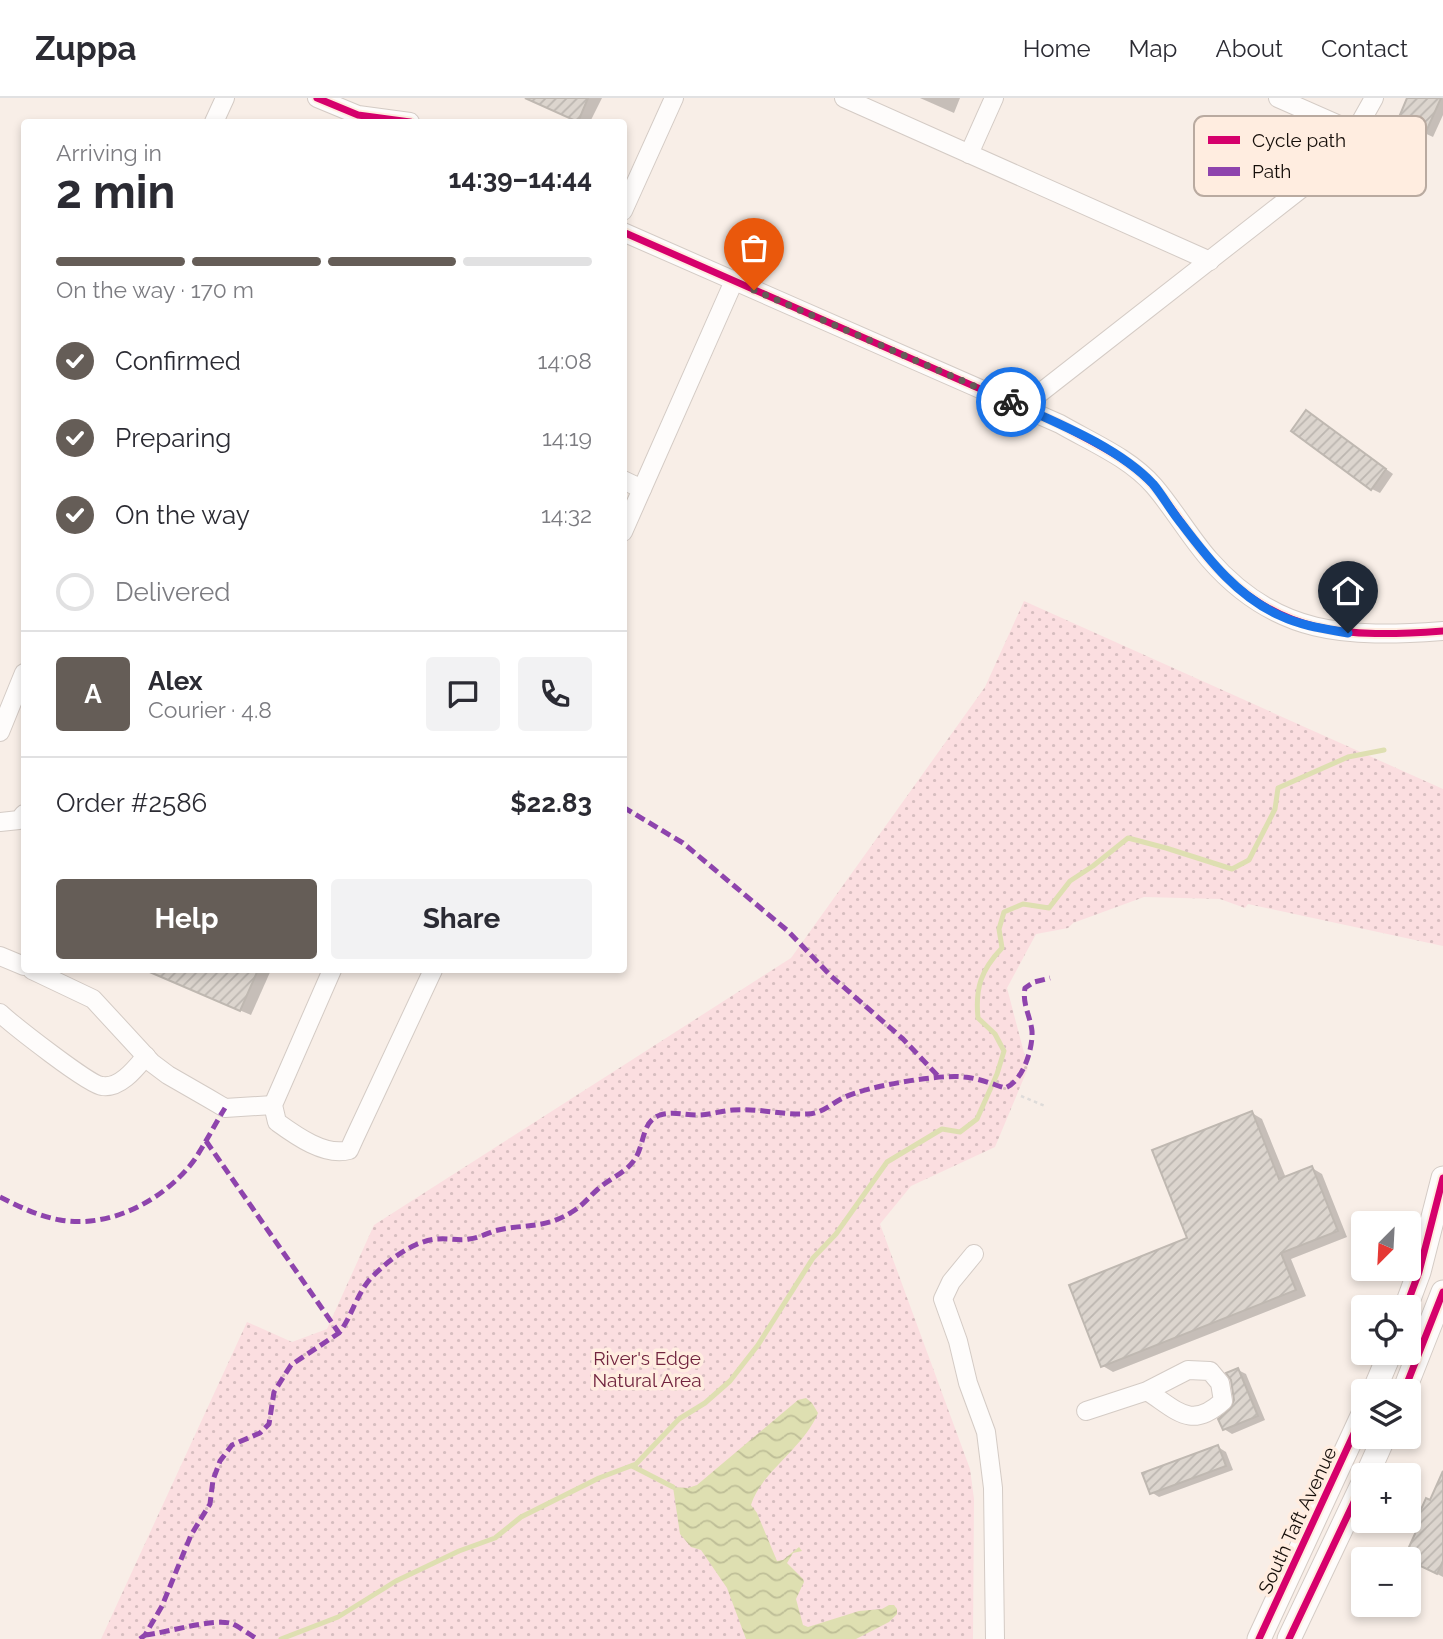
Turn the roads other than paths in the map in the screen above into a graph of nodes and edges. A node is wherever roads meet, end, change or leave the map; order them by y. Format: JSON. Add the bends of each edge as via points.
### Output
{"nodes":[{"id":1,"x":225,"y":98,"type":"edge"},
{"id":2,"x":317,"y":98,"type":"edge"},
{"id":3,"x":674,"y":98,"type":"edge"},
{"id":4,"x":844,"y":98,"type":"edge"},
{"id":5,"x":994,"y":98,"type":"edge"},
{"id":6,"x":1278,"y":98,"type":"edge"},
{"id":7,"x":1374,"y":98,"type":"edge"},
{"id":8,"x":1319,"y":116,"type":"edge"},
{"id":9,"x":1364,"y":116,"type":"edge"},
{"id":10,"x":215,"y":119,"type":"edge"},
{"id":11,"x":388,"y":119,"type":"edge"},
{"id":12,"x":969,"y":154,"type":"junction"},
{"id":13,"x":1292,"y":196,"type":"edge"},
{"id":14,"x":627,"y":202,"type":"edge"},
{"id":15,"x":627,"y":235,"type":"edge"},
{"id":16,"x":1210,"y":261,"type":"junction"},
{"id":17,"x":734,"y":281,"type":"junction"},
{"id":18,"x":1022,"y":407,"type":"junction"},
{"id":19,"x":627,"y":482,"type":"edge"},
{"id":20,"x":642,"y":489,"type":"junction"},
{"id":21,"x":627,"y":523,"type":"edge"},
{"id":22,"x":1443,"y":631,"type":"edge"},
{"id":23,"x":21,"y":680,"type":"edge"},
{"id":24,"x":0,"y":732,"type":"edge"},
{"id":25,"x":21,"y":818,"type":"edge"},
{"id":26,"x":0,"y":822,"type":"edge"},
{"id":27,"x":0,"y":956,"type":"edge"},
{"id":28,"x":21,"y":965,"type":"edge"},
{"id":29,"x":38,"y":973,"type":"edge"},
{"id":30,"x":331,"y":973,"type":"edge"},
{"id":31,"x":432,"y":973,"type":"edge"},
{"id":32,"x":0,"y":1013,"type":"edge"},
{"id":33,"x":146,"y":1056,"type":"junction"},
{"id":34,"x":273,"y":1105,"type":"junction"},
{"id":35,"x":1441,"y":1188,"type":"edge"},
{"id":36,"x":974,"y":1254,"type":"dead end"},
{"id":37,"x":1443,"y":1292,"type":"edge"},
{"id":38,"x":1410,"y":1295,"type":"edge"},
{"id":39,"x":1409,"y":1379,"type":"edge"},
{"id":40,"x":1147,"y":1391,"type":"dead end"},
{"id":41,"x":1086,"y":1411,"type":"dead end"},
{"id":42,"x":1351,"y":1440,"type":"edge"},
{"id":43,"x":1351,"y":1508,"type":"edge"},
{"id":44,"x":995,"y":1639,"type":"edge"},
{"id":45,"x":1259,"y":1639,"type":"edge"},
{"id":46,"x":1289,"y":1639,"type":"edge"}],
"edges":[{"from":1,"to":10,"type":"street"},
{"from":2,"to":11,"type":"street","via":[[358,115]]},
{"from":3,"to":14,"type":"street"},
{"from":4,"to":12,"type":"street"},
{"from":5,"to":12,"type":"street"},
{"from":6,"to":8,"type":"street"},
{"from":7,"to":9,"type":"street"},
{"from":12,"to":16,"type":"street"},
{"from":13,"to":16,"type":"street"},
{"from":15,"to":17,"type":"street"},
{"from":16,"to":18,"type":"street"},
{"from":17,"to":18,"type":"street"},
{"from":17,"to":20,"type":"street"},
{"from":18,"to":22,"type":"street","via":[[1113,453],[1136,470],[1154,485],[1229,582],[1280,616],[1348,633]]},
{"from":19,"to":20,"type":"street"},
{"from":20,"to":21,"type":"street"},
{"from":23,"to":24,"type":"street"},
{"from":25,"to":26,"type":"street"},
{"from":27,"to":28,"type":"street"},
{"from":29,"to":33,"type":"street","via":[[93,999]]},
{"from":30,"to":34,"type":"street"},
{"from":31,"to":34,"type":"street","via":[[349,1150],[339,1153],[293,1134],[276,1122]]},
{"from":32,"to":33,"type":"street","via":[[102,1086],[116,1084],[131,1074]]},
{"from":33,"to":34,"type":"street","via":[[168,1075],[225,1108]]},
{"from":35,"to":38,"type":"main road"},
{"from":36,"to":44,"type":"street","via":[[943,1299],[986,1432],[993,1488]]},
{"from":37,"to":39,"type":"main road"},
{"from":40,"to":41,"type":"street"},
{"from":42,"to":45,"type":"main road","name":"South Taft Avenue"},
{"from":43,"to":46,"type":"main road"}]}
